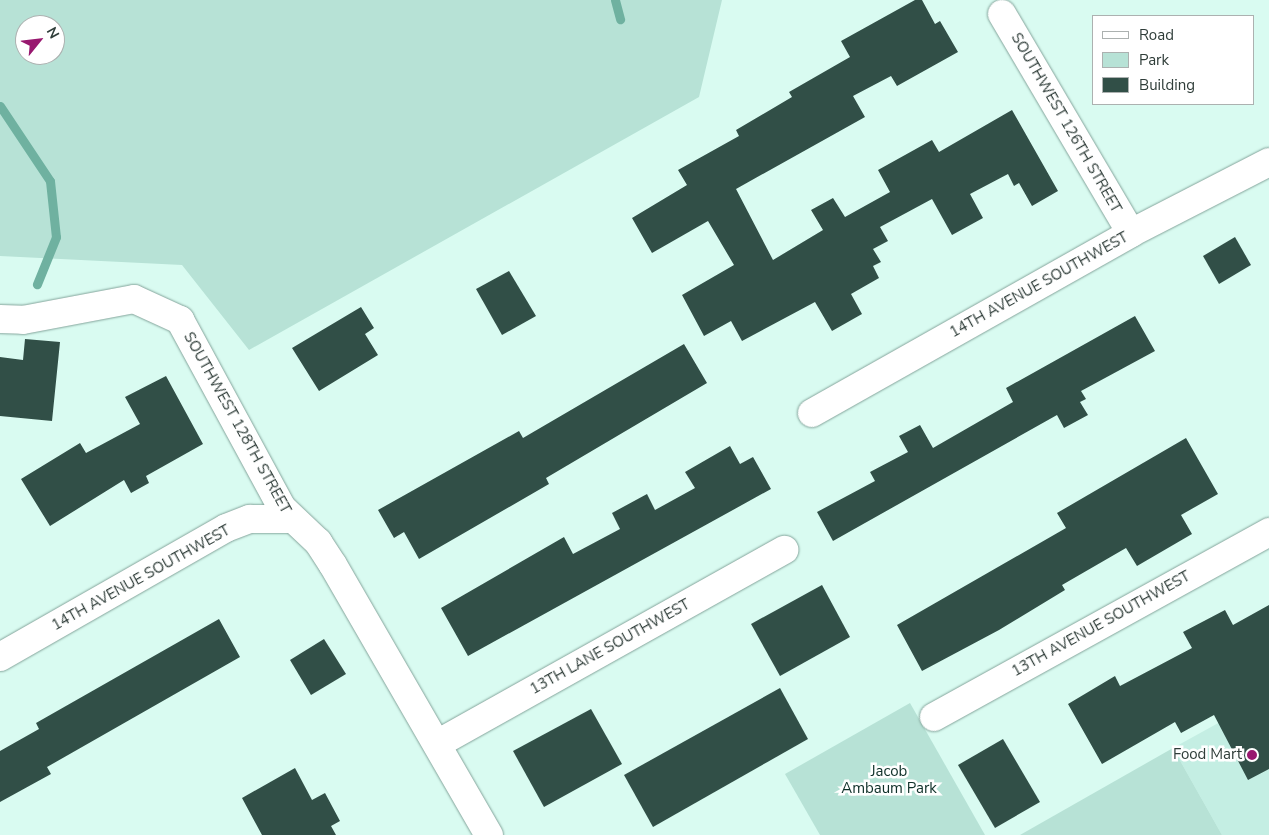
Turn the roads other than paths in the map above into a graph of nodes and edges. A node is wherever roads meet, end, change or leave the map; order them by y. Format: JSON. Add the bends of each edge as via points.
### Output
{"nodes":[{"id":1,"x":1002,"y":14,"type":"dead end"},
{"id":2,"x":1269,"y":162,"type":"edge"},
{"id":3,"x":1130,"y":233,"type":"junction"},
{"id":4,"x":0,"y":319,"type":"edge"},
{"id":5,"x":812,"y":413,"type":"dead end"},
{"id":6,"x":288,"y":519,"type":"junction"},
{"id":7,"x":1269,"y":532,"type":"edge"},
{"id":8,"x":784,"y":550,"type":"dead end"},
{"id":9,"x":0,"y":657,"type":"edge"},
{"id":10,"x":934,"y":717,"type":"dead end"},
{"id":11,"x":437,"y":744,"type":"junction"},
{"id":12,"x":489,"y":835,"type":"edge"}],
"edges":[{"from":1,"to":3,"type":"street","name":"SOUTHWEST 126TH STREET"},
{"from":2,"to":3,"type":"street","name":"14TH AVENUE SOUTHWEST"},
{"from":3,"to":5,"type":"street","name":"14TH AVENUE SOUTHWEST"},
{"from":4,"to":6,"type":"street","name":"SOUTHWEST 128TH STREET","via":[[23,320],[134,299],[168,311],[193,339]]},
{"from":6,"to":9,"type":"street","name":"14TH AVENUE SOUTHWEST","via":[[250,519],[226,528]]},
{"from":6,"to":11,"type":"street","name":"SOUTHWEST 128TH STREET","via":[[318,542]]},
{"from":7,"to":10,"type":"street","name":"13TH AVENUE SOUTHWEST"},
{"from":8,"to":11,"type":"street","name":"13TH LANE SOUTHWEST"},
{"from":11,"to":12,"type":"street","name":"SOUTHWEST 128TH STREET"}]}
